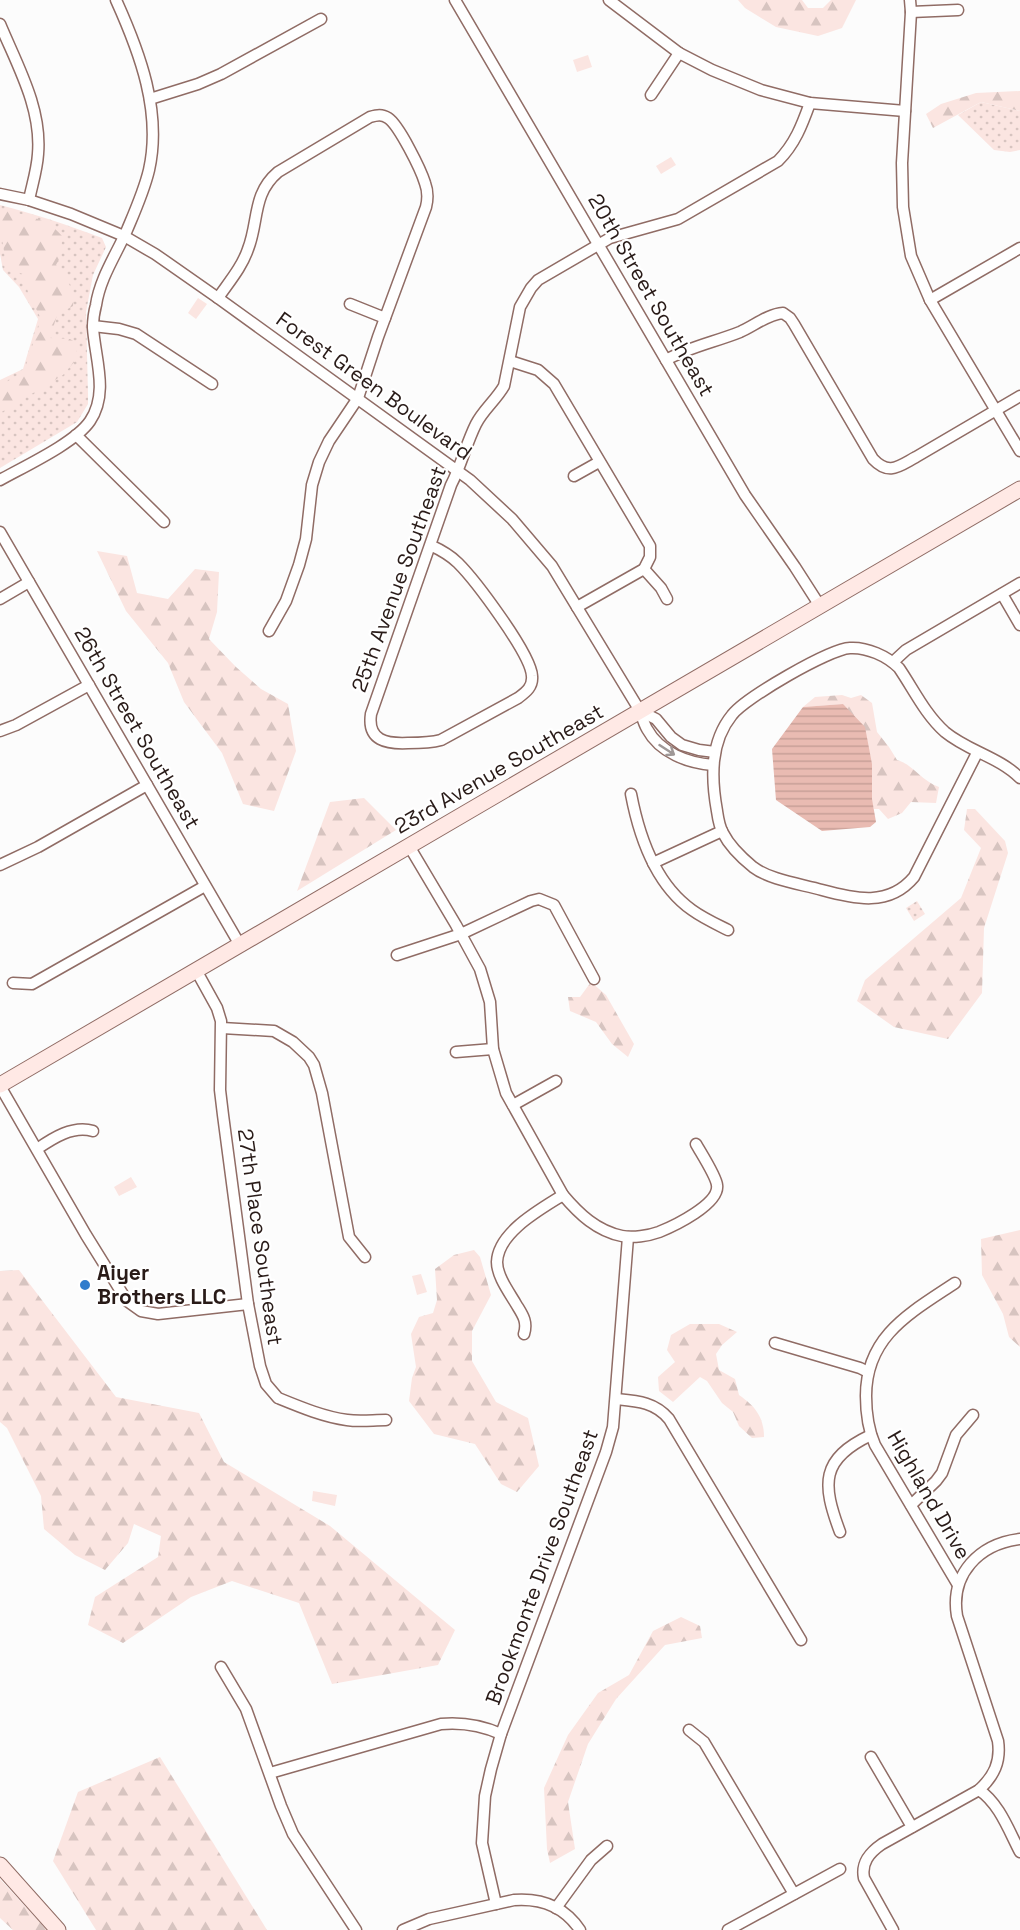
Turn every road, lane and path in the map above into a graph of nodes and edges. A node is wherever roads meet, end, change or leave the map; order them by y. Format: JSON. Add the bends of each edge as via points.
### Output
{"nodes":[{"id":1,"x":129,"y":0,"type":"edge"},
{"id":2,"x":455,"y":0,"type":"edge"},
{"id":3,"x":609,"y":0,"type":"edge"},
{"id":4,"x":909,"y":0,"type":"edge"},
{"id":5,"x":117,"y":2,"type":"edge"},
{"id":6,"x":958,"y":10,"type":"dead end"},
{"id":7,"x":911,"y":12,"type":"junction"},
{"id":8,"x":321,"y":19,"type":"dead end"},
{"id":9,"x":0,"y":24,"type":"edge"},
{"id":10,"x":679,"y":53,"type":"junction"},
{"id":11,"x":651,"y":95,"type":"dead end"},
{"id":12,"x":150,"y":99,"type":"junction"},
{"id":13,"x":810,"y":103,"type":"junction"},
{"id":14,"x":905,"y":111,"type":"junction"},
{"id":15,"x":0,"y":194,"type":"edge"},
{"id":16,"x":29,"y":200,"type":"junction"},
{"id":17,"x":124,"y":236,"type":"junction"},
{"id":18,"x":598,"y":244,"type":"junction"},
{"id":19,"x":1020,"y":248,"type":"edge"},
{"id":20,"x":218,"y":298,"type":"junction"},
{"id":21,"x":930,"y":300,"type":"junction"},
{"id":22,"x":350,"y":304,"type":"dead end"},
{"id":23,"x":385,"y":318,"type":"junction"},
{"id":24,"x":93,"y":326,"type":"junction"},
{"id":25,"x":666,"y":360,"type":"junction"},
{"id":26,"x":510,"y":361,"type":"junction"},
{"id":27,"x":212,"y":384,"type":"dead end"},
{"id":28,"x":1020,"y":396,"type":"edge"},
{"id":29,"x":358,"y":398,"type":"junction"},
{"id":30,"x":996,"y":410,"type":"junction"},
{"id":31,"x":76,"y":435,"type":"junction"},
{"id":32,"x":1020,"y":451,"type":"edge"},
{"id":33,"x":599,"y":462,"type":"junction"},
{"id":34,"x":459,"y":471,"type":"junction"},
{"id":35,"x":574,"y":476,"type":"dead end"},
{"id":36,"x":0,"y":480,"type":"edge"},
{"id":37,"x":1020,"y":489,"type":"edge"},
{"id":38,"x":164,"y":522,"type":"dead end"},
{"id":39,"x":0,"y":532,"type":"edge"},
{"id":40,"x":430,"y":545,"type":"junction"},
{"id":41,"x":644,"y":569,"type":"junction"},
{"id":42,"x":29,"y":582,"type":"junction"},
{"id":43,"x":1020,"y":584,"type":"edge"},
{"id":44,"x":1002,"y":594,"type":"junction"},
{"id":45,"x":0,"y":599,"type":"edge"},
{"id":46,"x":667,"y":599,"type":"dead end"},
{"id":47,"x":820,"y":606,"type":"junction"},
{"id":48,"x":577,"y":607,"type":"junction"},
{"id":49,"x":1020,"y":625,"type":"edge"},
{"id":50,"x":269,"y":631,"type":"dead end"},
{"id":51,"x":893,"y":662,"type":"junction"},
{"id":52,"x":89,"y":684,"type":"junction"},
{"id":53,"x":640,"y":711,"type":"junction"},
{"id":54,"x":0,"y":731,"type":"edge"},
{"id":55,"x":715,"y":752,"type":"junction"},
{"id":56,"x":977,"y":753,"type":"junction"},
{"id":57,"x":713,"y":765,"type":"junction"},
{"id":58,"x":1020,"y":778,"type":"edge"},
{"id":59,"x":147,"y":785,"type":"junction"},
{"id":60,"x":631,"y":794,"type":"dead end"},
{"id":61,"x":722,"y":831,"type":"junction"},
{"id":62,"x":409,"y":846,"type":"junction"},
{"id":63,"x":653,"y":863,"type":"junction"},
{"id":64,"x":0,"y":865,"type":"edge"},
{"id":65,"x":206,"y":885,"type":"junction"},
{"id":66,"x":728,"y":930,"type":"dead end"},
{"id":67,"x":461,"y":934,"type":"junction"},
{"id":68,"x":240,"y":945,"type":"junction"},
{"id":69,"x":396,"y":955,"type":"dead end"},
{"id":70,"x":196,"y":970,"type":"junction"},
{"id":71,"x":594,"y":979,"type":"dead end"},
{"id":72,"x":13,"y":983,"type":"dead end"},
{"id":73,"x":222,"y":1028,"type":"junction"},
{"id":74,"x":493,"y":1049,"type":"junction"},
{"id":75,"x":456,"y":1052,"type":"dead end"},
{"id":76,"x":556,"y":1082,"type":"dead end"},
{"id":77,"x":0,"y":1085,"type":"edge"},
{"id":78,"x":513,"y":1105,"type":"junction"},
{"id":79,"x":93,"y":1131,"type":"dead end"},
{"id":80,"x":696,"y":1144,"type":"dead end"},
{"id":81,"x":37,"y":1149,"type":"junction"},
{"id":82,"x":563,"y":1195,"type":"junction"},
{"id":83,"x":628,"y":1237,"type":"junction"},
{"id":84,"x":365,"y":1257,"type":"dead end"},
{"id":85,"x":955,"y":1283,"type":"dead end"},
{"id":86,"x":248,"y":1304,"type":"junction"},
{"id":87,"x":524,"y":1334,"type":"dead end"},
{"id":88,"x":775,"y":1343,"type":"dead end"},
{"id":89,"x":868,"y":1372,"type":"junction"},
{"id":90,"x":616,"y":1399,"type":"junction"},
{"id":91,"x":973,"y":1415,"type":"dead end"},
{"id":92,"x":386,"y":1420,"type":"dead end"},
{"id":93,"x":871,"y":1435,"type":"junction"},
{"id":94,"x":911,"y":1505,"type":"junction"},
{"id":95,"x":840,"y":1532,"type":"dead end"},
{"id":96,"x":1020,"y":1539,"type":"edge"},
{"id":97,"x":958,"y":1585,"type":"junction"},
{"id":98,"x":801,"y":1640,"type":"dead end"},
{"id":99,"x":221,"y":1667,"type":"dead end"},
{"id":100,"x":689,"y":1730,"type":"dead end"},
{"id":101,"x":501,"y":1734,"type":"junction"},
{"id":102,"x":871,"y":1757,"type":"dead end"},
{"id":103,"x":270,"y":1773,"type":"junction"},
{"id":104,"x":979,"y":1790,"type":"junction"},
{"id":105,"x":912,"y":1827,"type":"junction"},
{"id":106,"x":608,"y":1846,"type":"dead end"},
{"id":107,"x":1020,"y":1852,"type":"edge"},
{"id":108,"x":0,"y":1865,"type":"edge"},
{"id":109,"x":840,"y":1869,"type":"dead end"},
{"id":110,"x":794,"y":1894,"type":"junction"},
{"id":111,"x":496,"y":1904,"type":"junction"},
{"id":112,"x":556,"y":1908,"type":"junction"},
{"id":113,"x":58,"y":1930,"type":"edge"},
{"id":114,"x":356,"y":1930,"type":"edge"},
{"id":115,"x":403,"y":1930,"type":"edge"},
{"id":116,"x":579,"y":1930,"type":"edge"},
{"id":117,"x":728,"y":1930,"type":"edge"},
{"id":118,"x":893,"y":1930,"type":"edge"}],
"edges":[{"from":1,"to":5,"type":"street"},
{"from":2,"to":18,"type":"street","name":"20th Street Southeast"},
{"from":3,"to":10,"type":"street"},
{"from":4,"to":7,"type":"street"},
{"from":5,"to":12,"type":"street"},
{"from":6,"to":7,"type":"street"},
{"from":7,"to":14,"type":"street"},
{"from":8,"to":12,"type":"street","via":[[221,74]]},
{"from":9,"to":16,"type":"street","via":[[36,118],[38,153]]},
{"from":10,"to":11,"type":"street"},
{"from":10,"to":13,"type":"street","via":[[761,90]]},
{"from":12,"to":17,"type":"street","via":[[153,125],[149,169]]},
{"from":13,"to":14,"type":"street"},
{"from":13,"to":18,"type":"street","name":"25th Avenue Southeast","via":[[799,134],[778,161],[678,219]]},
{"from":14,"to":21,"type":"street","via":[[903,207],[911,256]]},
{"from":15,"to":16,"type":"street","name":"Forest Green Boulevard"},
{"from":16,"to":17,"type":"street","name":"Forest Green Boulevard"},
{"from":17,"to":20,"type":"street","name":"Forest Green Boulevard"},
{"from":17,"to":24,"type":"street","via":[[102,280]]},
{"from":18,"to":25,"type":"street","name":"20th Street Southeast"},
{"from":18,"to":26,"type":"street","name":"25th Avenue Southeast","via":[[548,273],[531,288],[520,307]]},
{"from":19,"to":21,"type":"street"},
{"from":20,"to":23,"type":"street","via":[[243,261],[260,195],[270,178],[377,115],[390,119],[406,143],[425,183],[427,202]]},
{"from":20,"to":29,"type":"street","name":"Forest Green Boulevard"},
{"from":21,"to":30,"type":"street"},
{"from":22,"to":23,"type":"street"},
{"from":23,"to":29,"type":"street"},
{"from":24,"to":27,"type":"street","via":[[136,334]]},
{"from":24,"to":31,"type":"street","via":[[98,408]]},
{"from":25,"to":30,"type":"street","via":[[783,313],[794,324],[873,459],[885,468],[899,466]]},
{"from":25,"to":47,"type":"street","name":"20th Street Southeast","via":[[745,495]]},
{"from":26,"to":33,"type":"street","via":[[538,370],[550,379]]},
{"from":26,"to":34,"type":"street","name":"25th Avenue Southeast","via":[[504,386],[477,422]]},
{"from":28,"to":30,"type":"street"},
{"from":29,"to":34,"type":"street","name":"Forest Green Boulevard"},
{"from":29,"to":50,"type":"street","via":[[319,462],[299,565],[286,601]]},
{"from":30,"to":32,"type":"street"},
{"from":31,"to":36,"type":"street"},
{"from":31,"to":38,"type":"street"},
{"from":33,"to":35,"type":"street"},
{"from":33,"to":41,"type":"street","via":[[650,546]]},
{"from":34,"to":40,"type":"street","name":"25th Avenue Southeast"},
{"from":34,"to":48,"type":"street","name":"Forest Green Boulevard","via":[[530,538]]},
{"from":37,"to":47,"type":"street","name":"23rd Avenue Southeast"},
{"from":39,"to":42,"type":"street","name":"26th Street Southeast"},
{"from":40,"to":40,"type":"street","name":"25th Avenue Southeast","via":[[371,714],[374,733],[391,744],[441,740],[518,698],[531,686],[533,678],[493,606],[457,562]]},
{"from":41,"to":46,"type":"street"},
{"from":41,"to":48,"type":"street"},
{"from":42,"to":45,"type":"street"},
{"from":42,"to":52,"type":"street","name":"26th Street Southeast"},
{"from":43,"to":44,"type":"street"},
{"from":44,"to":49,"type":"street"},
{"from":44,"to":51,"type":"street","via":[[906,650]]},
{"from":47,"to":53,"type":"street","name":"23rd Avenue Southeast"},
{"from":48,"to":53,"type":"street","name":"Forest Green Boulevard"},
{"from":51,"to":55,"type":"street","via":[[859,648],[832,652],[738,708],[723,727]]},
{"from":51,"to":56,"type":"street","via":[[936,724]]},
{"from":52,"to":54,"type":"street"},
{"from":52,"to":59,"type":"street","name":"26th Street Southeast"},
{"from":53,"to":55,"type":"street","via":[[656,719],[682,745]]},
{"from":53,"to":57,"type":"street","name":"Forest Green Boulevard","one_way":true,"via":[[646,729],[668,751]]},
{"from":53,"to":62,"type":"street","name":"23rd Avenue Southeast"},
{"from":55,"to":57,"type":"street"},
{"from":56,"to":58,"type":"street","via":[[996,760]]},
{"from":56,"to":61,"type":"street","via":[[918,871],[909,884],[882,898],[850,898],[785,880],[752,866]]},
{"from":57,"to":61,"type":"street"},
{"from":59,"to":64,"type":"street"},
{"from":59,"to":65,"type":"street","name":"26th Street Southeast"},
{"from":60,"to":63,"type":"street"},
{"from":61,"to":63,"type":"street"},
{"from":62,"to":67,"type":"street"},
{"from":62,"to":68,"type":"street","name":"23rd Avenue Southeast"},
{"from":63,"to":66,"type":"street","via":[[687,906]]},
{"from":65,"to":68,"type":"street","name":"26th Street Southeast"},
{"from":65,"to":72,"type":"street","via":[[32,984]]},
{"from":67,"to":69,"type":"street"},
{"from":67,"to":71,"type":"street","via":[[531,901],[545,900],[554,905]]},
{"from":67,"to":74,"type":"street","via":[[488,992]]},
{"from":68,"to":70,"type":"street","name":"23rd Avenue Southeast"},
{"from":70,"to":73,"type":"street","name":"27th Place Southeast","via":[[217,1008]]},
{"from":70,"to":77,"type":"street","name":"23rd Avenue Southeast"},
{"from":73,"to":84,"type":"street","via":[[274,1031],[293,1042],[314,1065],[350,1237]]},
{"from":73,"to":86,"type":"street","name":"27th Place Southeast","via":[[220,1090]]},
{"from":74,"to":75,"type":"street"},
{"from":74,"to":78,"type":"street"},
{"from":76,"to":78,"type":"street"},
{"from":77,"to":81,"type":"street"},
{"from":78,"to":82,"type":"street"},
{"from":79,"to":81,"type":"street","via":[[70,1131]]},
{"from":80,"to":83,"type":"street","via":[[717,1185],[709,1204],[657,1233]]},
{"from":81,"to":86,"type":"street","via":[[122,1295],[133,1306],[158,1314]]},
{"from":82,"to":83,"type":"street","via":[[592,1224]]},
{"from":82,"to":87,"type":"street","via":[[518,1225],[499,1252],[498,1268],[526,1321]]},
{"from":83,"to":90,"type":"street","name":"Brookmonte Drive Southeast"},
{"from":85,"to":89,"type":"street","name":"Highland Drive","via":[[893,1328],[879,1345]]},
{"from":86,"to":92,"type":"street","name":"27th Place Southeast","via":[[263,1378],[274,1395],[344,1420]]},
{"from":88,"to":89,"type":"street"},
{"from":89,"to":93,"type":"street","name":"Highland Drive","via":[[866,1414]]},
{"from":90,"to":98,"type":"street","via":[[644,1402],[669,1419]]},
{"from":90,"to":101,"type":"street","name":"Brookmonte Drive Southeast","via":[[606,1452]]},
{"from":91,"to":94,"type":"street","via":[[956,1435],[942,1473]]},
{"from":93,"to":94,"type":"street","name":"Highland Drive"},
{"from":93,"to":95,"type":"street","via":[[843,1452],[831,1468],[829,1495]]},
{"from":94,"to":97,"type":"street","name":"Highland Drive"},
{"from":96,"to":97,"type":"street","via":[[975,1558]]},
{"from":97,"to":104,"type":"street","via":[[954,1603],[957,1616],[1000,1754],[995,1771]]},
{"from":99,"to":103,"type":"street","via":[[246,1709]]},
{"from":100,"to":110,"type":"street","via":[[704,1742]]},
{"from":101,"to":103,"type":"street","via":[[473,1724],[441,1724]]},
{"from":101,"to":111,"type":"street","name":"Brookmonte Drive Southeast","via":[[484,1796],[482,1843]]},
{"from":102,"to":105,"type":"street"},
{"from":103,"to":114,"type":"street","via":[[293,1834]]},
{"from":104,"to":105,"type":"street"},
{"from":104,"to":107,"type":"street","via":[[995,1806]]},
{"from":105,"to":118,"type":"street","via":[[874,1850],[862,1869]]},
{"from":106,"to":112,"type":"street","via":[[591,1860]]},
{"from":108,"to":113,"type":"street"},
{"from":109,"to":110,"type":"street"},
{"from":110,"to":117,"type":"street"},
{"from":111,"to":112,"type":"street","via":[[536,1900]]},
{"from":111,"to":115,"type":"street","via":[[429,1919]]},
{"from":112,"to":116,"type":"street","via":[[571,1918]]}]}
